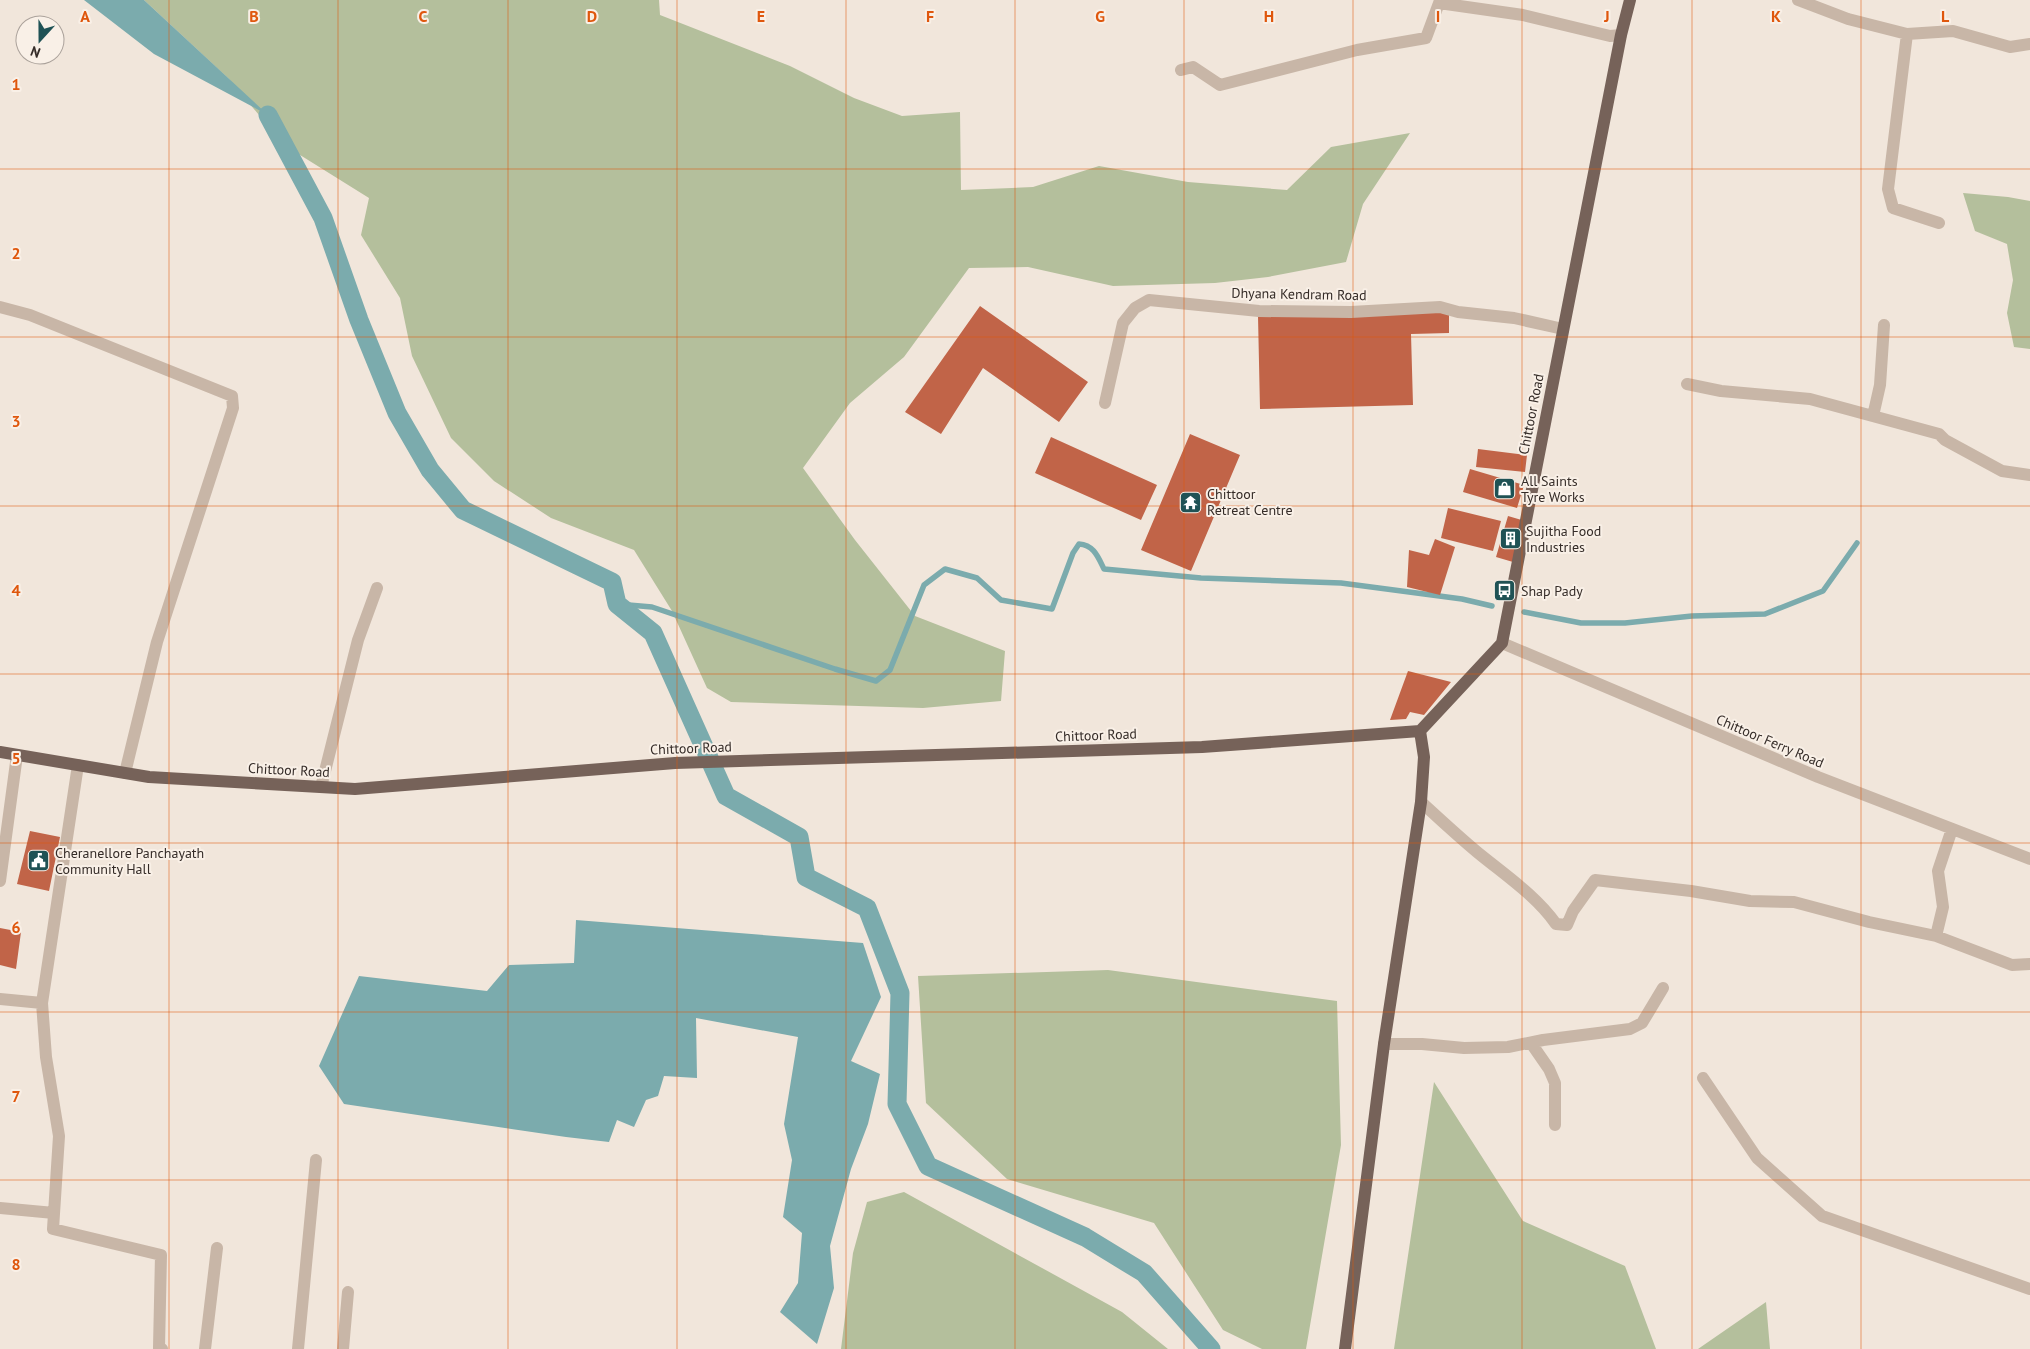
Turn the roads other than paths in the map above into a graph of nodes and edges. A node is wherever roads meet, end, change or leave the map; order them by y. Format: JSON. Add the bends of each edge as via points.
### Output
{"nodes":[{"id":1,"x":1630,"y":0,"type":"edge"},
{"id":2,"x":1798,"y":0,"type":"edge"},
{"id":3,"x":1907,"y":34,"type":"junction"},
{"id":4,"x":1621,"y":35,"type":"junction"},
{"id":5,"x":2030,"y":44,"type":"edge"},
{"id":6,"x":1181,"y":70,"type":"dead end"},
{"id":7,"x":1939,"y":223,"type":"dead end"},
{"id":8,"x":0,"y":307,"type":"edge"},
{"id":9,"x":1884,"y":325,"type":"dead end"},
{"id":10,"x":1563,"y":329,"type":"junction"},
{"id":11,"x":1688,"y":384,"type":"dead end"},
{"id":12,"x":1105,"y":403,"type":"dead end"},
{"id":13,"x":1873,"y":416,"type":"junction"},
{"id":14,"x":2030,"y":475,"type":"edge"},
{"id":15,"x":377,"y":588,"type":"dead end"},
{"id":16,"x":1502,"y":643,"type":"junction"},
{"id":17,"x":1420,"y":731,"type":"junction"},
{"id":18,"x":0,"y":752,"type":"edge"},
{"id":19,"x":17,"y":755,"type":"junction"},
{"id":20,"x":78,"y":765,"type":"junction"},
{"id":21,"x":125,"y":773,"type":"junction"},
{"id":22,"x":321,"y":787,"type":"junction"},
{"id":23,"x":1421,"y":802,"type":"junction"},
{"id":24,"x":1952,"y":829,"type":"junction"},
{"id":25,"x":2030,"y":859,"type":"edge"},
{"id":26,"x":0,"y":881,"type":"edge"},
{"id":27,"x":1936,"y":936,"type":"junction"},
{"id":28,"x":2030,"y":964,"type":"edge"},
{"id":29,"x":1663,"y":988,"type":"dead end"},
{"id":30,"x":0,"y":999,"type":"edge"},
{"id":31,"x":42,"y":1003,"type":"junction"},
{"id":32,"x":1531,"y":1042,"type":"junction"},
{"id":33,"x":1384,"y":1044,"type":"junction"},
{"id":34,"x":1703,"y":1078,"type":"dead end"},
{"id":35,"x":1555,"y":1125,"type":"dead end"},
{"id":36,"x":316,"y":1160,"type":"dead end"},
{"id":37,"x":0,"y":1208,"type":"edge"},
{"id":38,"x":54,"y":1213,"type":"junction"},
{"id":39,"x":217,"y":1248,"type":"dead end"},
{"id":40,"x":2030,"y":1289,"type":"edge"},
{"id":41,"x":348,"y":1292,"type":"dead end"},
{"id":42,"x":162,"y":1349,"type":"edge"},
{"id":43,"x":205,"y":1349,"type":"edge"},
{"id":44,"x":298,"y":1349,"type":"edge"},
{"id":45,"x":343,"y":1349,"type":"edge"},
{"id":46,"x":1345,"y":1349,"type":"edge"}],
"edges":[{"from":1,"to":4,"type":"main road","name":"Chittoor Road"},
{"from":2,"to":3,"type":"street","via":[[1848,19]]},
{"from":3,"to":5,"type":"street","via":[[1953,31],[2010,47]]},
{"from":3,"to":7,"type":"street","via":[[1888,189],[1893,208]]},
{"from":4,"to":6,"type":"street","via":[[1610,36],[1523,15],[1439,3],[1426,38],[1357,50],[1220,85],[1192,67]]},
{"from":4,"to":10,"type":"main road","name":"Chittoor Road"},
{"from":8,"to":21,"type":"street","via":[[30,314],[232,396],[233,408],[157,642]]},
{"from":9,"to":13,"type":"street","via":[[1880,385]]},
{"from":10,"to":12,"type":"street","name":"Dhyana Kendram Road","via":[[1440,307],[1351,312],[1259,311],[1149,300],[1135,308],[1123,323]]},
{"from":10,"to":16,"type":"main road","name":"Chittoor Road"},
{"from":11,"to":13,"type":"street","via":[[1721,391],[1810,399]]},
{"from":13,"to":14,"type":"street","via":[[1939,434],[2002,471]]},
{"from":15,"to":22,"type":"street","via":[[358,640]]},
{"from":16,"to":17,"type":"main road"},
{"from":16,"to":24,"type":"street","name":"Chittoor Ferry Road","via":[[1818,777]]},
{"from":17,"to":22,"type":"main road","name":"Chittoor Road","via":[[1202,747],[675,763],[355,789]]},
{"from":17,"to":23,"type":"main road","via":[[1424,757]]},
{"from":18,"to":19,"type":"main road","name":"Chittoor Road"},
{"from":19,"to":20,"type":"main road","name":"Chittoor Road"},
{"from":19,"to":26,"type":"street"},
{"from":20,"to":21,"type":"main road","name":"Chittoor Road"},
{"from":20,"to":31,"type":"street"},
{"from":21,"to":22,"type":"main road","name":"Chittoor Road"},
{"from":23,"to":27,"type":"street","via":[[1547,911],[1556,924],[1567,924],[1595,880],[1750,901],[1794,902]]},
{"from":23,"to":33,"type":"main road"},
{"from":24,"to":25,"type":"street","name":"Chittoor Ferry Road"},
{"from":24,"to":27,"type":"street","via":[[1938,871],[1944,907]]},
{"from":27,"to":28,"type":"street","via":[[2012,965]]},
{"from":29,"to":32,"type":"street","via":[[1642,1023],[1630,1029]]},
{"from":30,"to":31,"type":"street"},
{"from":31,"to":38,"type":"street","via":[[46,1058],[59,1136]]},
{"from":32,"to":33,"type":"street","via":[[1508,1047],[1464,1048]]},
{"from":32,"to":35,"type":"street","via":[[1555,1083]]},
{"from":33,"to":46,"type":"main road"},
{"from":34,"to":40,"type":"street","via":[[1757,1158],[1822,1216]]},
{"from":36,"to":44,"type":"street"},
{"from":37,"to":38,"type":"street"},
{"from":38,"to":42,"type":"street","via":[[52,1229],[161,1255],[159,1348]]},
{"from":39,"to":43,"type":"street"},
{"from":41,"to":45,"type":"street"}]}
